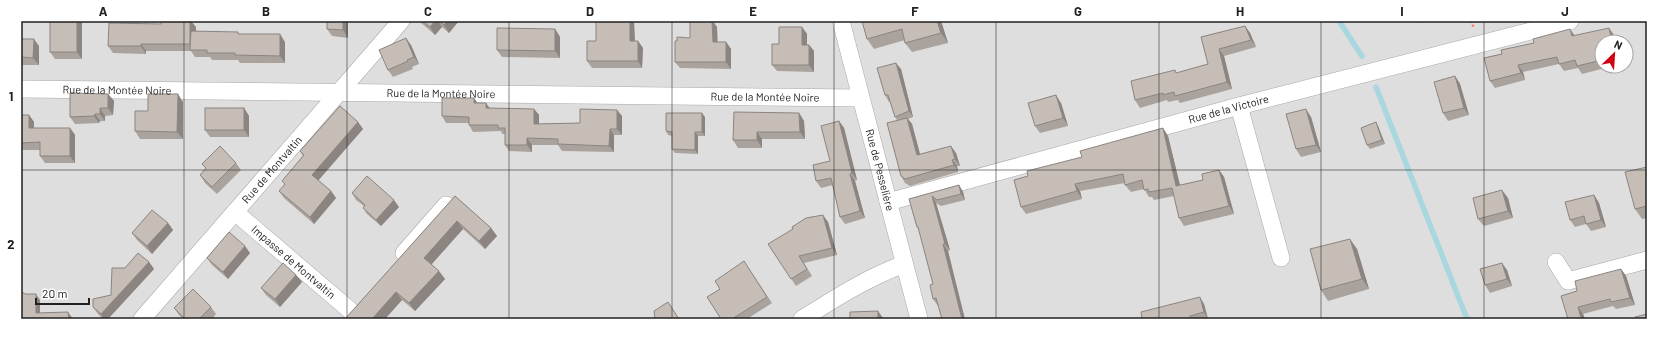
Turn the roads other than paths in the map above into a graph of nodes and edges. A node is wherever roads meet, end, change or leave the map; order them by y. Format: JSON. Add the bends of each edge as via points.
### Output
{"nodes":[{"id":1,"x":401,"y":21,"type":"edge"},
{"id":2,"x":841,"y":21,"type":"edge"},
{"id":3,"x":1570,"y":21,"type":"edge"},
{"id":4,"x":21,"y":89,"type":"edge"},
{"id":5,"x":339,"y":92,"type":"junction"},
{"id":6,"x":860,"y":98,"type":"junction"},
{"id":7,"x":1239,"y":106,"type":"junction"},
{"id":8,"x":888,"y":202,"type":"junction"},
{"id":9,"x":446,"y":205,"type":"edge"},
{"id":10,"x":236,"y":212,"type":"junction"},
{"id":11,"x":1281,"y":258,"type":"dead end"},
{"id":12,"x":1647,"y":260,"type":"edge"},
{"id":13,"x":1556,"y":262,"type":"dead end"},
{"id":14,"x":394,"y":264,"type":"edge"},
{"id":15,"x":904,"y":264,"type":"junction"},
{"id":16,"x":353,"y":310,"type":"edge"},
{"id":17,"x":142,"y":319,"type":"edge"},
{"id":18,"x":802,"y":319,"type":"edge"},
{"id":19,"x":919,"y":319,"type":"edge"}],
"edges":[{"from":1,"to":5,"type":"street","name":"Rue de Montvaltin"},
{"from":2,"to":6,"type":"street","name":"Rue de Pesselière"},
{"from":3,"to":7,"type":"street","name":"Rue de la Victoire"},
{"from":4,"to":5,"type":"street","name":"Rue de la Montée Noire"},
{"from":5,"to":6,"type":"street","name":"Rue de la Montée Noire"},
{"from":5,"to":10,"type":"street","name":"Rue de Montvaltin"},
{"from":6,"to":8,"type":"street","name":"Rue de Pesselière"},
{"from":7,"to":8,"type":"street","name":"Rue de la Victoire"},
{"from":7,"to":11,"type":"street"},
{"from":8,"to":15,"type":"street","name":"Rue de Pesselière"},
{"from":9,"to":14,"type":"street"},
{"from":10,"to":16,"type":"street","name":"Impasse de Montvaltin"},
{"from":10,"to":17,"type":"street","name":"Rue de Montvaltin"},
{"from":12,"to":13,"type":"street","via":[[1568,281]]},
{"from":15,"to":18,"type":"street","via":[[851,288]]},
{"from":15,"to":19,"type":"street","name":"Rue de Pesselière"}]}
